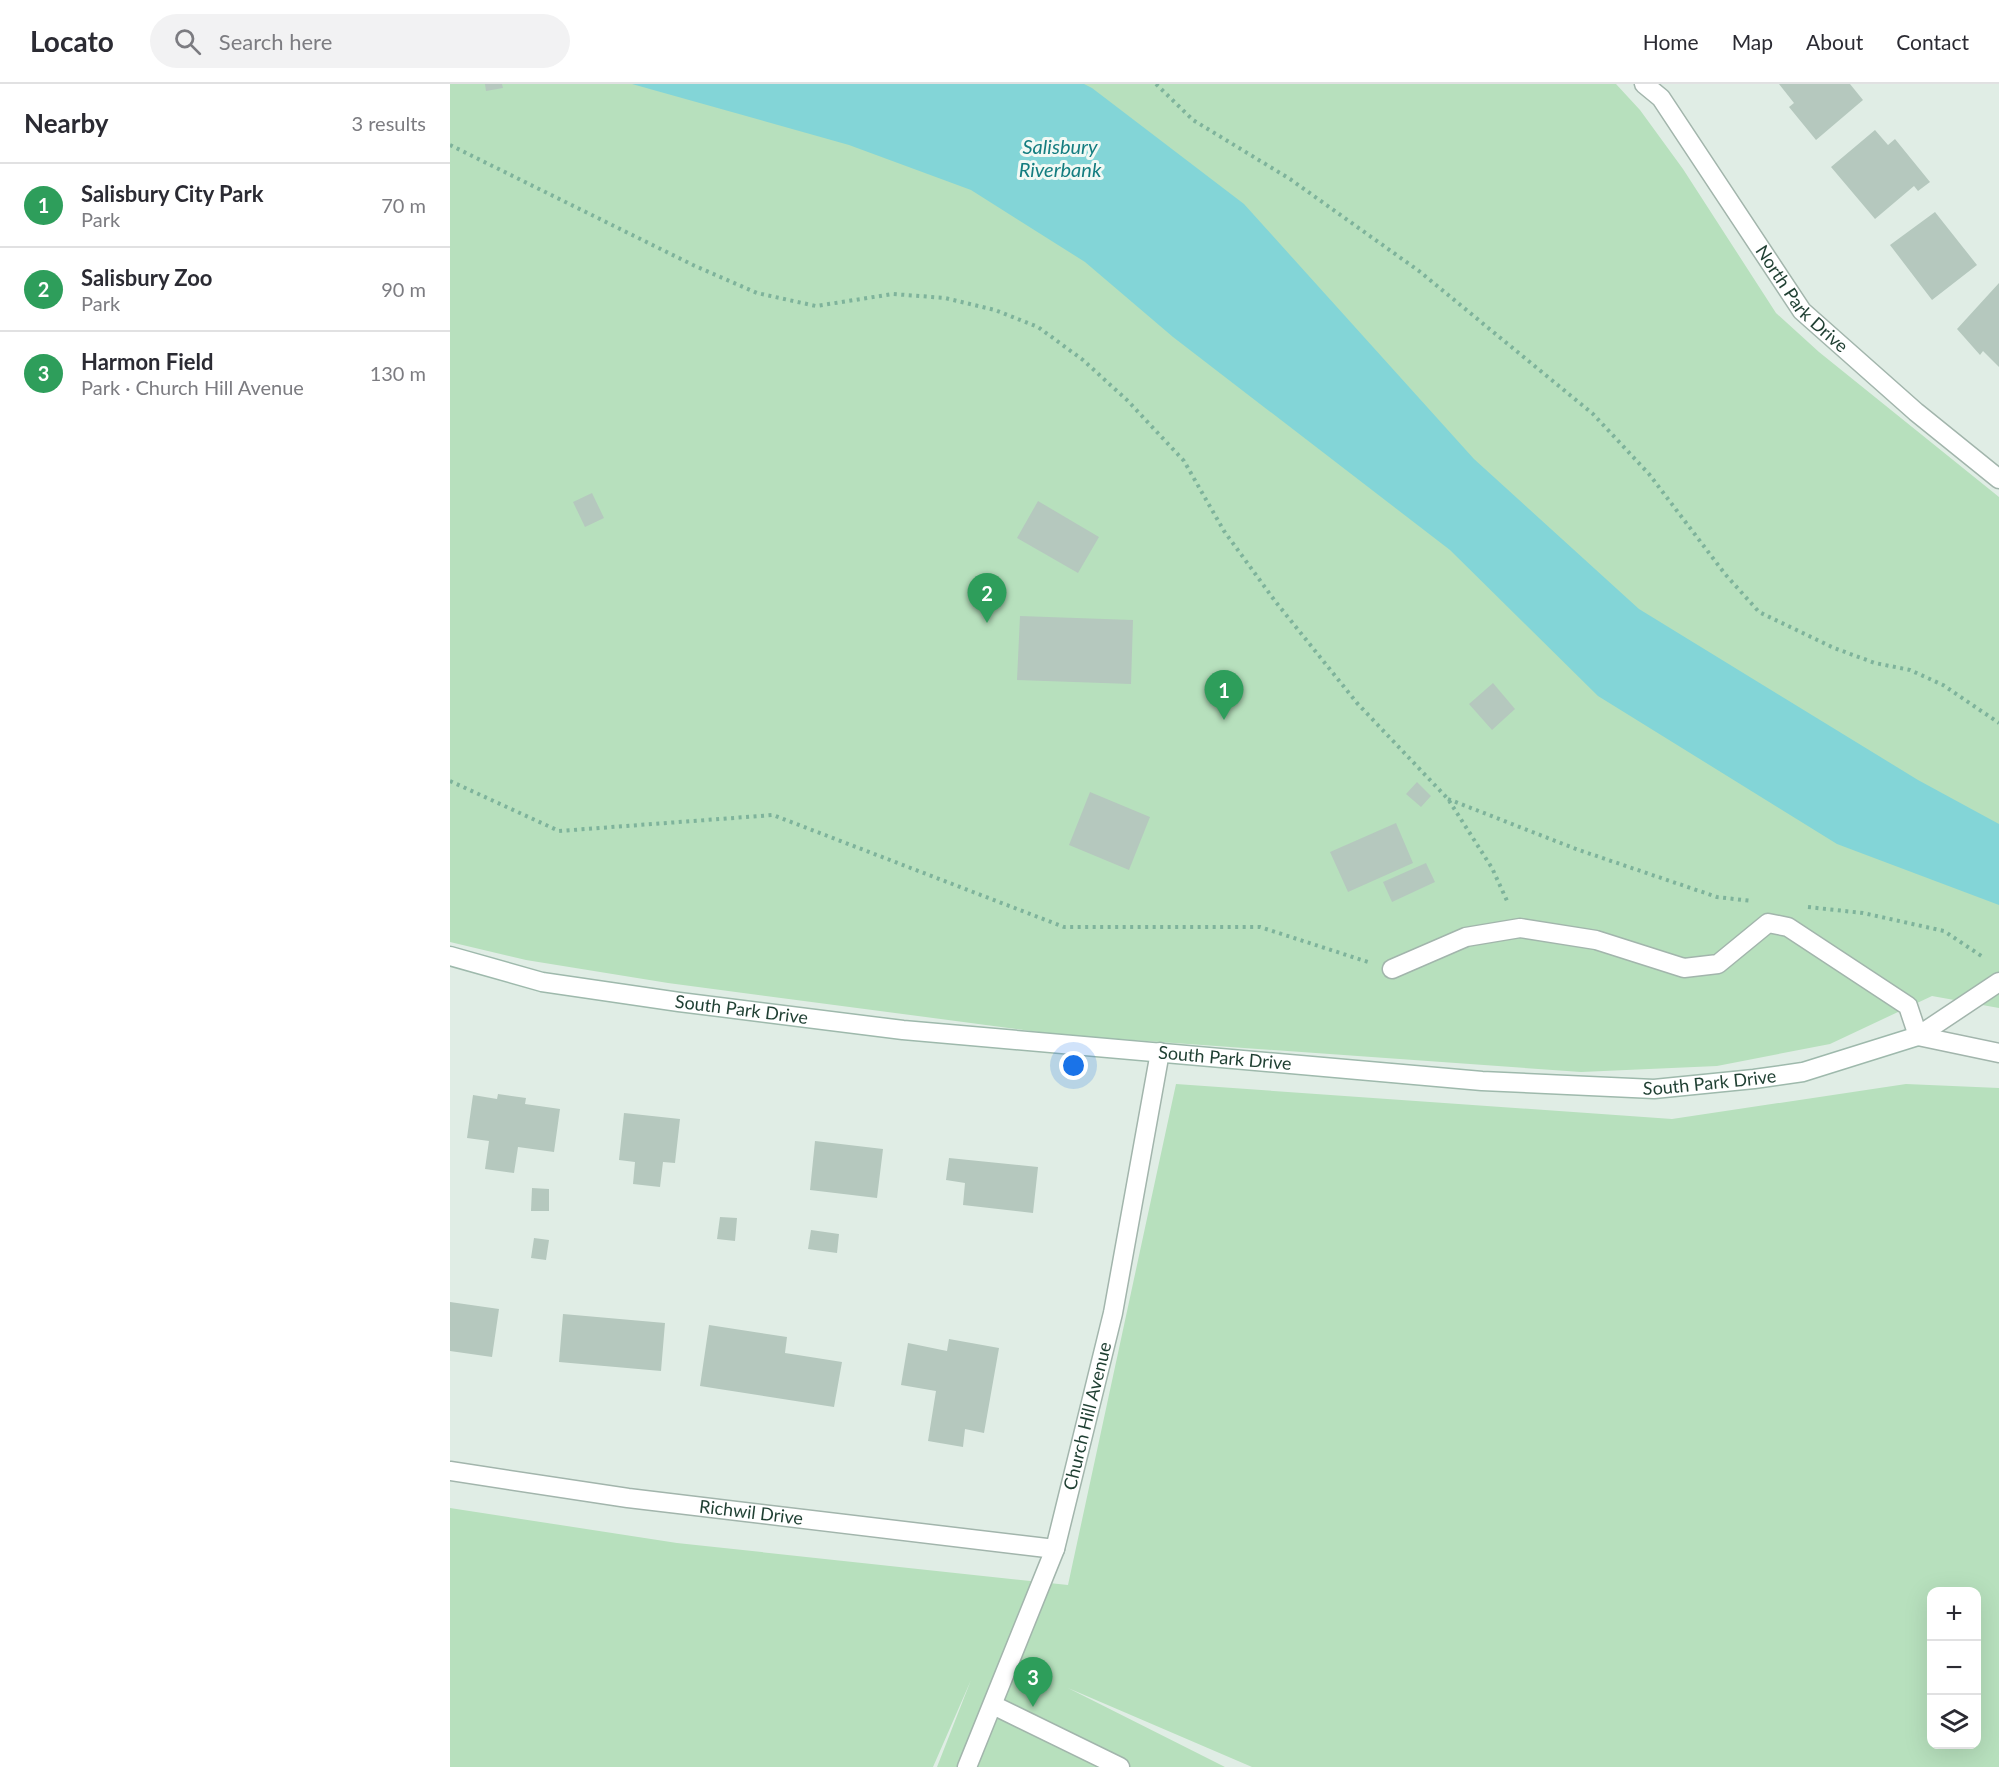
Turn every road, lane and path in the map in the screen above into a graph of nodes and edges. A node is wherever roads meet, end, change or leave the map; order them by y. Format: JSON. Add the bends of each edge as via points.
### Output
{"nodes":[{"id":1,"x":1156,"y":84,"type":"edge"},
{"id":2,"x":1644,"y":84,"type":"edge"},
{"id":3,"x":450,"y":145,"type":"edge"},
{"id":4,"x":1999,"y":479,"type":"edge"},
{"id":5,"x":1999,"y":723,"type":"edge"},
{"id":6,"x":450,"y":781,"type":"edge"},
{"id":7,"x":1448,"y":799,"type":"junction"},
{"id":8,"x":1761,"y":902,"type":"dead end"},
{"id":9,"x":1806,"y":907,"type":"dead end"},
{"id":10,"x":1520,"y":928,"type":"junction"},
{"id":11,"x":450,"y":956,"type":"edge"},
{"id":12,"x":1983,"y":957,"type":"dead end"},
{"id":13,"x":1392,"y":969,"type":"joint"},
{"id":14,"x":1999,"y":982,"type":"edge"},
{"id":15,"x":1918,"y":1036,"type":"junction"},
{"id":16,"x":1160,"y":1052,"type":"junction"},
{"id":17,"x":1999,"y":1053,"type":"edge"},
{"id":18,"x":450,"y":1471,"type":"edge"},
{"id":19,"x":1055,"y":1549,"type":"junction"},
{"id":20,"x":993,"y":1706,"type":"junction"},
{"id":21,"x":967,"y":1767,"type":"edge"},
{"id":22,"x":1120,"y":1767,"type":"edge"}],
"edges":[{"from":1,"to":5,"type":"path","via":[[1193,120],[1290,179],[1419,271],[1593,414],[1649,474],[1759,612],[1834,648],[1943,685]]},
{"from":2,"to":4,"type":"street","name":"North Park Drive","via":[[1661,98],[1802,311]]},
{"from":3,"to":7,"type":"path","via":[[757,293],[816,306],[893,294],[945,298],[995,310],[1038,327],[1083,360],[1128,401],[1184,461],[1224,531],[1275,601],[1357,703]]},
{"from":6,"to":13,"type":"path","via":[[559,831],[773,815],[1064,927],[1260,927]]},
{"from":7,"to":8,"type":"path","via":[[1576,849],[1717,897]]},
{"from":7,"to":10,"type":"path","via":[[1492,868]]},
{"from":9,"to":12,"type":"path","via":[[1863,913],[1944,931]]},
{"from":10,"to":13,"type":"street","via":[[1466,937]]},
{"from":10,"to":15,"type":"street","via":[[1596,940],[1684,968],[1718,964],[1768,923],[1788,927],[1908,1006]]},
{"from":11,"to":16,"type":"street","name":"South Park Drive","via":[[542,982],[679,1002],[903,1029]]},
{"from":14,"to":15,"type":"street"},
{"from":15,"to":16,"type":"street","name":"South Park Drive","via":[[1803,1072],[1654,1089],[1482,1081]]},
{"from":15,"to":17,"type":"street","name":"South Park Drive"},
{"from":16,"to":19,"type":"street","name":"Church Hill Avenue","via":[[1113,1313]]},
{"from":18,"to":19,"type":"street","name":"Richwil Drive","via":[[628,1498]]},
{"from":19,"to":20,"type":"street","name":"Church Hill Avenue"},
{"from":20,"to":21,"type":"street","name":"Church Hill Avenue"},
{"from":20,"to":22,"type":"street"}]}
